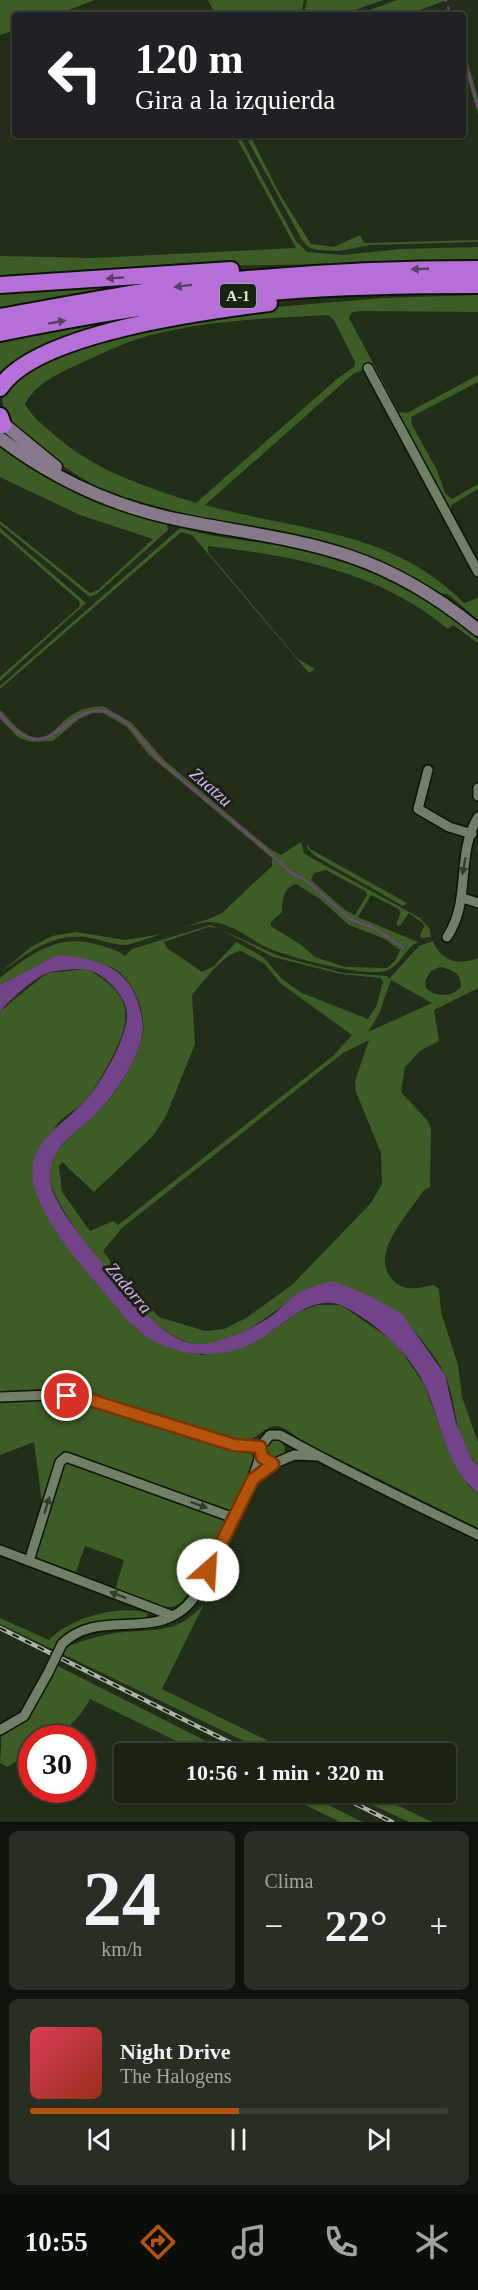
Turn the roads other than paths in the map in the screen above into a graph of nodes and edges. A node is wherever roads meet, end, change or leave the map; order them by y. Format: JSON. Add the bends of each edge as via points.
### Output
{"nodes":[{"id":1,"x":478,"y":269,"type":"edge"},
{"id":2,"x":337,"y":272,"type":"junction"},
{"id":3,"x":0,"y":285,"type":"edge"},
{"id":4,"x":442,"y":285,"type":"junction"},
{"id":5,"x":478,"y":285,"type":"edge"},
{"id":6,"x":0,"y":317,"type":"edge"},
{"id":7,"x":0,"y":333,"type":"edge"},
{"id":8,"x":368,"y":368,"type":"dead end"},
{"id":9,"x":2,"y":382,"type":"edge"},
{"id":10,"x":1,"y":425,"type":"edge"},
{"id":11,"x":478,"y":572,"type":"edge"},
{"id":12,"x":475,"y":625,"type":"edge"},
{"id":13,"x":428,"y":770,"type":"dead end"},
{"id":14,"x":478,"y":788,"type":"edge"},
{"id":15,"x":478,"y":796,"type":"edge"},
{"id":16,"x":478,"y":817,"type":"edge"},
{"id":17,"x":472,"y":834,"type":"junction"},
{"id":18,"x":463,"y":898,"type":"junction"},
{"id":19,"x":478,"y":903,"type":"edge"},
{"id":20,"x":447,"y":937,"type":"dead end"},
{"id":21,"x":0,"y":1397,"type":"edge"},
{"id":22,"x":289,"y":1442,"type":"junction"},
{"id":23,"x":261,"y":1450,"type":"junction"},
{"id":24,"x":317,"y":1455,"type":"junction"},
{"id":25,"x":286,"y":1459,"type":"junction"},
{"id":26,"x":273,"y":1464,"type":"junction"},
{"id":27,"x":253,"y":1479,"type":"junction"},
{"id":28,"x":234,"y":1518,"type":"junction"},
{"id":29,"x":478,"y":1536,"type":"edge"},
{"id":30,"x":0,"y":1550,"type":"edge"},
{"id":31,"x":29,"y":1561,"type":"junction"},
{"id":32,"x":173,"y":1616,"type":"junction"},
{"id":33,"x":0,"y":1730,"type":"edge"}],
"edges":[{"from":1,"to":2,"type":"highway","number":"A-1","one_way":true},
{"from":2,"to":3,"type":"highway","one_way":true,"via":[[257,269]]},
{"from":2,"to":6,"type":"highway","number":"A-1","one_way":true,"via":[[144,292]]},
{"from":4,"to":5,"type":"highway","number":"A-1"},
{"from":7,"to":4,"type":"highway","number":"A-1","one_way":true,"via":[[128,309],[220,297],[360,286]]},
{"from":4,"to":9,"type":"highway","via":[[149,321],[67,347],[18,369]]},
{"from":8,"to":11,"type":"street"},
{"from":10,"to":12,"type":"street","via":[[76,481],[131,507],[350,556],[415,586]]},
{"from":13,"to":17,"type":"street","via":[[418,809],[448,827]]},
{"from":14,"to":15,"type":"street"},
{"from":16,"to":17,"type":"street"},
{"from":17,"to":18,"type":"street","one_way":true,"via":[[462,867]]},
{"from":18,"to":19,"type":"street"},
{"from":18,"to":20,"type":"street"},
{"from":21,"to":23,"type":"street","via":[[84,1398]]},
{"from":22,"to":23,"type":"street","via":[[280,1435],[270,1435]]},
{"from":22,"to":24,"type":"street"},
{"from":22,"to":25,"type":"street"},
{"from":23,"to":26,"type":"street","via":[[265,1460]]},
{"from":23,"to":27,"type":"street"},
{"from":24,"to":25,"type":"street"},
{"from":24,"to":29,"type":"street"},
{"from":25,"to":26,"type":"street"},
{"from":26,"to":27,"type":"street"},
{"from":27,"to":28,"type":"street"},
{"from":31,"to":28,"type":"street","one_way":true,"via":[[60,1462],[66,1457]]},
{"from":28,"to":32,"type":"street","via":[[193,1599]]},
{"from":30,"to":31,"type":"street"},
{"from":32,"to":31,"type":"street","one_way":true},
{"from":32,"to":33,"type":"street","bridge":true,"via":[[150,1623],[97,1626],[75,1634],[62,1644],[24,1716]]}]}
